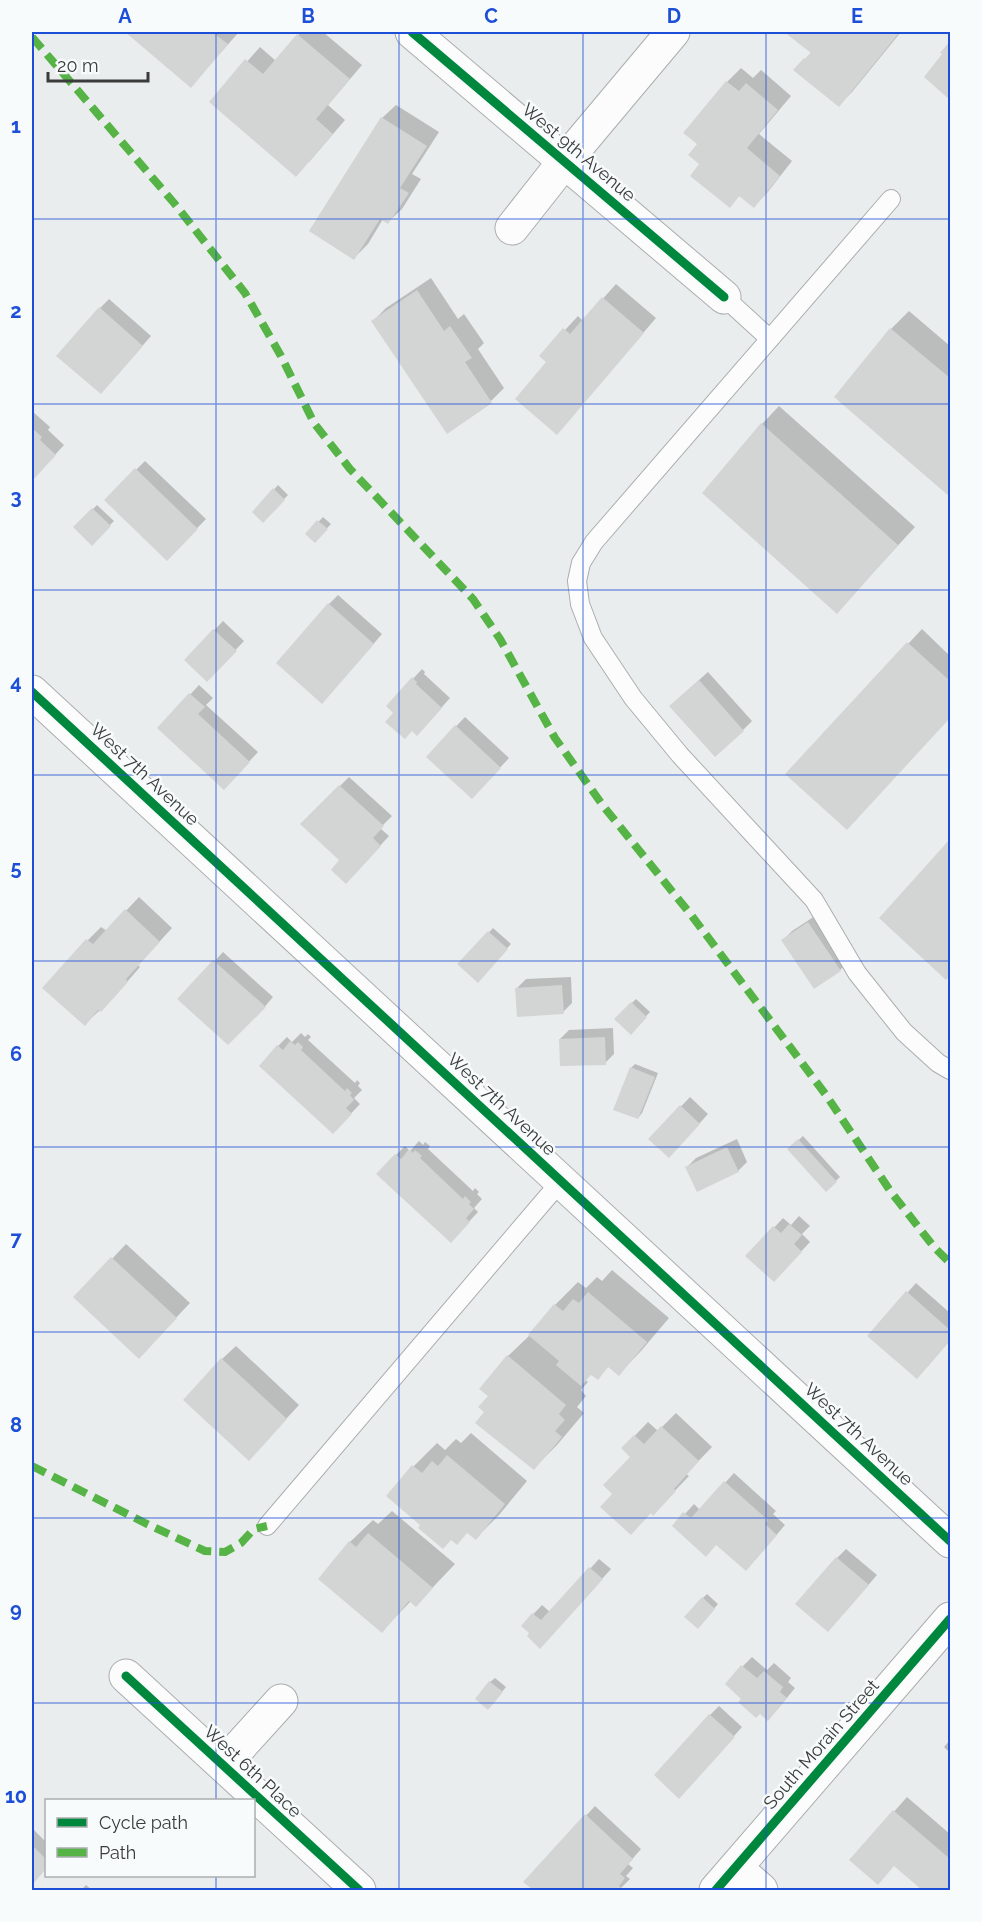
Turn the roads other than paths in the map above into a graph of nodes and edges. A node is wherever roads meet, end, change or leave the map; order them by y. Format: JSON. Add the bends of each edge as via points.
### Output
{"nodes":[{"id":1,"x":412,"y":32,"type":"edge"},
{"id":2,"x":673,"y":32,"type":"edge"},
{"id":3,"x":564,"y":162,"type":"junction"},
{"id":4,"x":891,"y":199,"type":"dead end"},
{"id":5,"x":512,"y":228,"type":"dead end"},
{"id":6,"x":724,"y":297,"type":"joint"},
{"id":7,"x":770,"y":339,"type":"junction"},
{"id":8,"x":32,"y":692,"type":"edge"},
{"id":9,"x":951,"y":1070,"type":"edge"},
{"id":10,"x":561,"y":1181,"type":"junction"},
{"id":11,"x":267,"y":1526,"type":"dead end"},
{"id":12,"x":951,"y":1541,"type":"edge"},
{"id":13,"x":951,"y":1619,"type":"edge"},
{"id":14,"x":126,"y":1676,"type":"dead end"},
{"id":15,"x":281,"y":1701,"type":"dead end"},
{"id":16,"x":223,"y":1765,"type":"junction"},
{"id":17,"x":726,"y":1879,"type":"edge"},
{"id":18,"x":359,"y":1890,"type":"edge"},
{"id":19,"x":761,"y":1890,"type":"edge"}],
"edges":[{"from":1,"to":3,"type":"street","name":"West 9th Avenue"},
{"from":2,"to":3,"type":"street"},
{"from":3,"to":5,"type":"street"},
{"from":3,"to":6,"type":"street","name":"West 9th Avenue"},
{"from":4,"to":7,"type":"lane"},
{"from":6,"to":7,"type":"lane"},
{"from":7,"to":9,"type":"lane","via":[[594,542],[577,580],[580,604],[593,638],[633,698],[680,755],[814,900],[857,973],[904,1032]]},
{"from":8,"to":10,"type":"street","name":"West 7th Avenue"},
{"from":10,"to":11,"type":"lane"},
{"from":10,"to":12,"type":"street","name":"West 7th Avenue"},
{"from":13,"to":17,"type":"street","name":"South Morain Street"},
{"from":14,"to":16,"type":"street","name":"West 6th Place"},
{"from":15,"to":16,"type":"street"},
{"from":16,"to":18,"type":"street","name":"West 6th Place"},
{"from":17,"to":19,"type":"street"}]}
